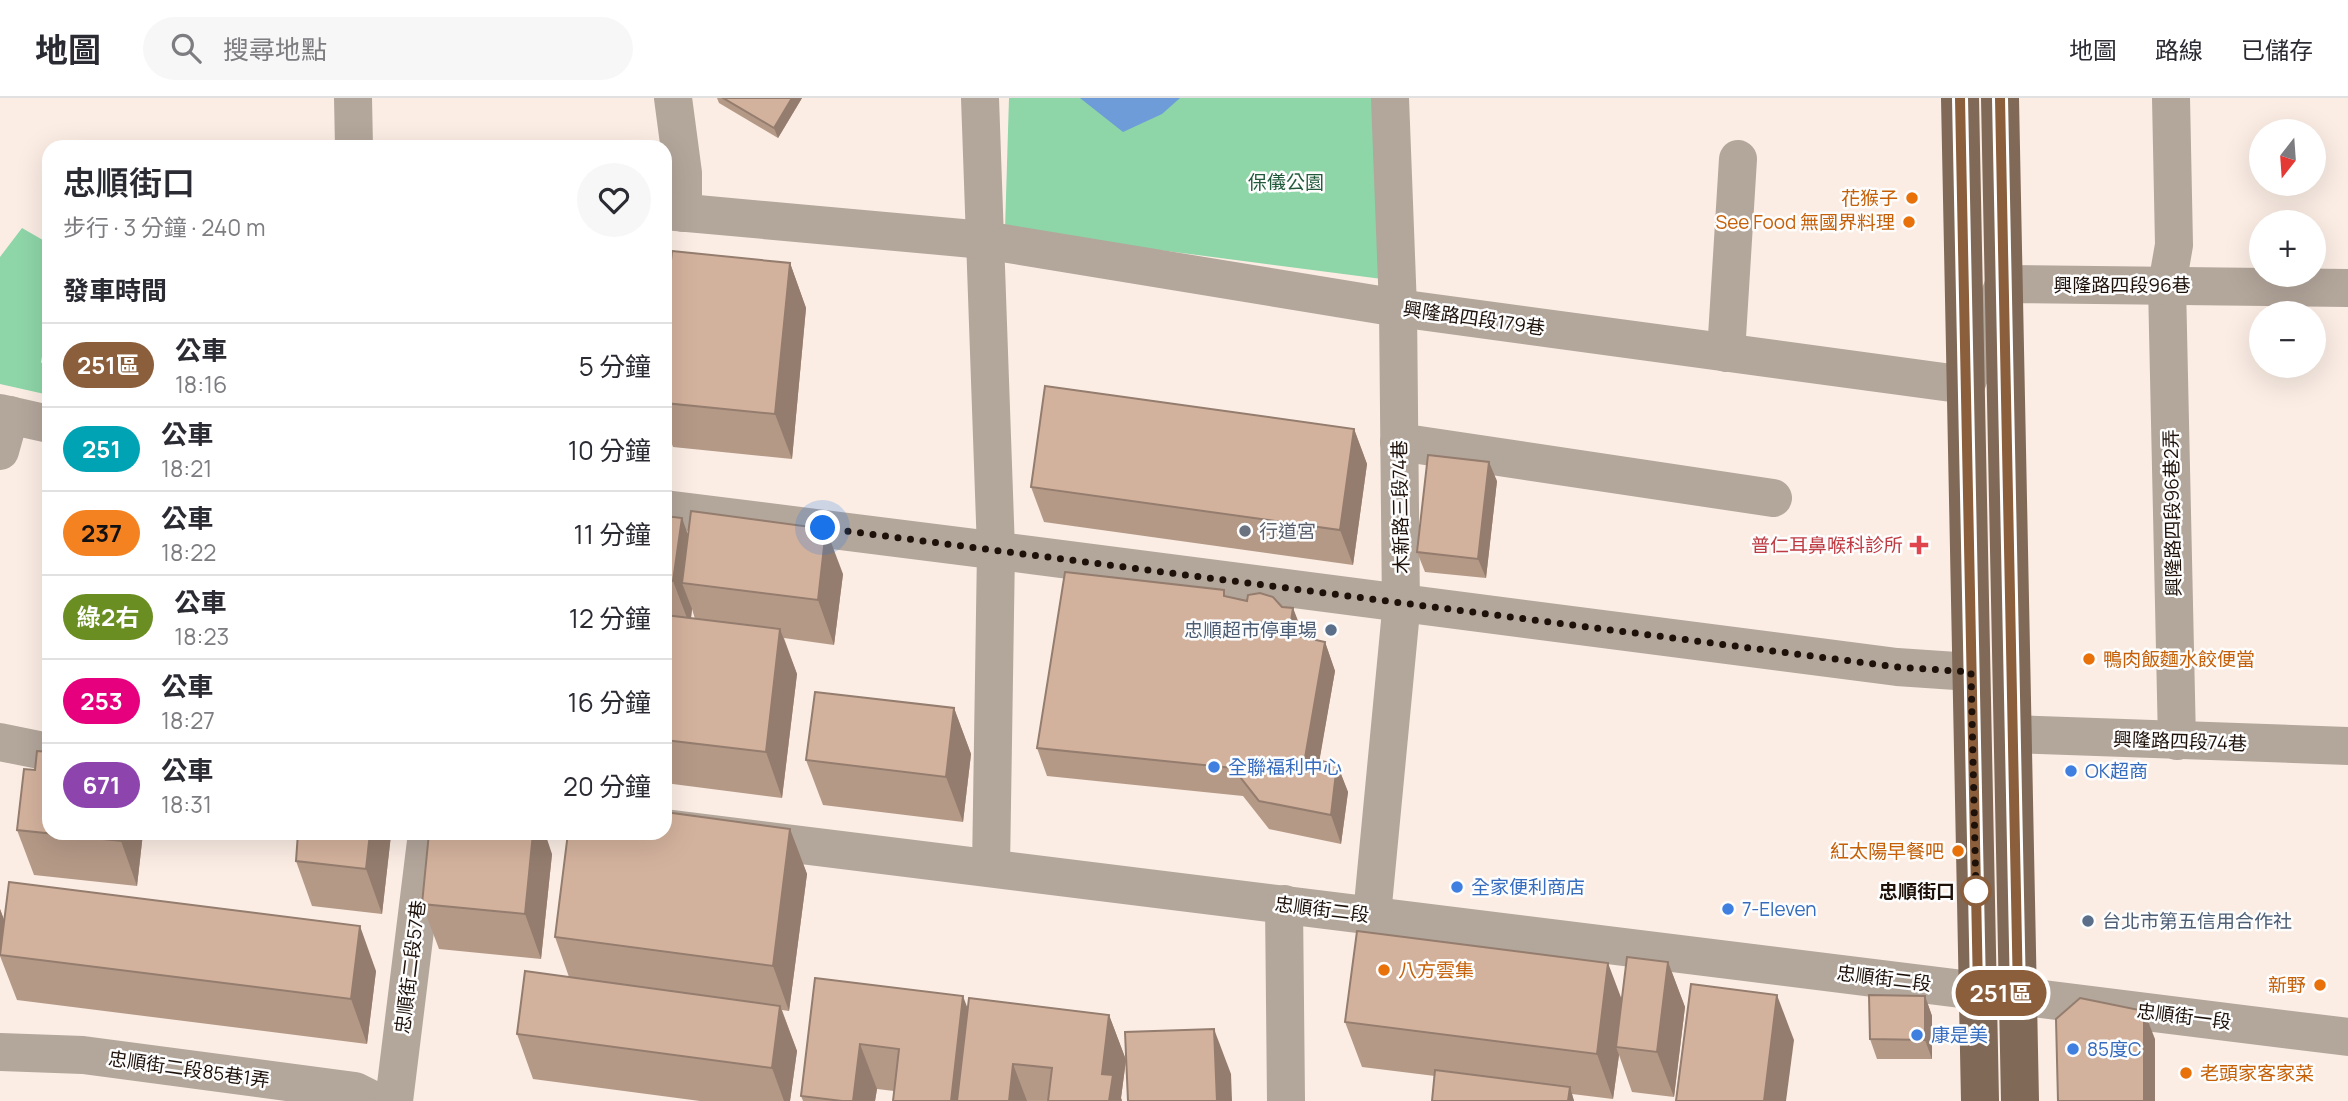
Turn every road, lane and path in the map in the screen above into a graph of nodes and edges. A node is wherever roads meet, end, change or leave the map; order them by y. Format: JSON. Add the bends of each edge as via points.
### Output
{"nodes":[{"id":1,"x":353,"y":98,"type":"edge"},
{"id":2,"x":673,"y":98,"type":"edge"},
{"id":3,"x":980,"y":98,"type":"edge"},
{"id":4,"x":1390,"y":98,"type":"edge"},
{"id":5,"x":1960,"y":98,"type":"edge"},
{"id":6,"x":2000,"y":98,"type":"edge"},
{"id":7,"x":2171,"y":98,"type":"edge"},
{"id":8,"x":354,"y":140,"type":"edge"},
{"id":9,"x":1738,"y":159,"type":"dead end"},
{"id":10,"x":674,"y":212,"type":"edge"},
{"id":11,"x":984,"y":240,"type":"junction"},
{"id":12,"x":2004,"y":284,"type":"junction"},
{"id":13,"x":2167,"y":285,"type":"junction"},
{"id":14,"x":2348,"y":288,"type":"edge"},
{"id":15,"x":1398,"y":308,"type":"junction"},
{"id":16,"x":1726,"y":353,"type":"junction"},
{"id":17,"x":1966,"y":385,"type":"junction"},
{"id":18,"x":42,"y":424,"type":"edge"},
{"id":19,"x":3,"y":426,"type":"edge"},
{"id":20,"x":1399,"y":442,"type":"junction"},
{"id":21,"x":1773,"y":498,"type":"dead end"},
{"id":22,"x":672,"y":510,"type":"edge"},
{"id":23,"x":996,"y":550,"type":"junction"},
{"id":24,"x":1401,"y":604,"type":"junction"},
{"id":25,"x":1971,"y":672,"type":"junction"},
{"id":26,"x":2013,"y":734,"type":"junction"},
{"id":27,"x":2177,"y":741,"type":"junction"},
{"id":28,"x":0,"y":742,"type":"edge"},
{"id":29,"x":2348,"y":746,"type":"edge"},
{"id":30,"x":42,"y":751,"type":"edge"},
{"id":31,"x":672,"y":829,"type":"edge"},
{"id":32,"x":425,"y":840,"type":"edge"},
{"id":33,"x":992,"y":868,"type":"junction"},
{"id":34,"x":1283,"y":904,"type":"junction"},
{"id":35,"x":1372,"y":915,"type":"junction"},
{"id":36,"x":1978,"y":990,"type":"junction"},
{"id":37,"x":2018,"y":995,"type":"junction"},
{"id":38,"x":2348,"y":1037,"type":"edge"},
{"id":39,"x":0,"y":1052,"type":"edge"},
{"id":40,"x":375,"y":1101,"type":"edge"},
{"id":41,"x":394,"y":1101,"type":"edge"},
{"id":42,"x":1286,"y":1101,"type":"edge"},
{"id":43,"x":1980,"y":1101,"type":"edge"},
{"id":44,"x":2020,"y":1101,"type":"edge"}],
"edges":[{"from":1,"to":8,"type":"street"},
{"from":2,"to":10,"type":"street","via":[[683,173]]},
{"from":3,"to":11,"type":"street"},
{"from":4,"to":15,"type":"street","name":"木新路三段74巷"},
{"from":5,"to":17,"type":"main road"},
{"from":6,"to":12,"type":"main road"},
{"from":7,"to":13,"type":"street","name":"興隆路四段96巷2弄","via":[[2174,245]]},
{"from":9,"to":16,"type":"street"},
{"from":10,"to":11,"type":"street","name":"興隆路四段179巷"},
{"from":11,"to":15,"type":"street","name":"興隆路四段179巷"},
{"from":11,"to":23,"type":"street"},
{"from":12,"to":13,"type":"street","name":"興隆路四段96巷"},
{"from":12,"to":17,"type":"street"},
{"from":12,"to":26,"type":"main road"},
{"from":13,"to":14,"type":"street","name":"興隆路四段96巷"},
{"from":13,"to":27,"type":"street","name":"興隆路四段96巷2弄"},
{"from":15,"to":16,"type":"street","name":"興隆路四段179巷"},
{"from":15,"to":20,"type":"street","name":"木新路三段74巷"},
{"from":16,"to":17,"type":"street","name":"興隆路四段179巷"},
{"from":17,"to":25,"type":"main road"},
{"from":18,"to":19,"type":"street"},
{"from":20,"to":21,"type":"street"},
{"from":20,"to":24,"type":"street","name":"木新路三段74巷"},
{"from":22,"to":23,"type":"street"},
{"from":23,"to":24,"type":"street"},
{"from":23,"to":33,"type":"street"},
{"from":24,"to":25,"type":"street","via":[[1897,667]]},
{"from":24,"to":35,"type":"street","name":"木新路三段74巷"},
{"from":25,"to":36,"type":"main road"},
{"from":26,"to":27,"type":"street","name":"興隆路四段74巷"},
{"from":26,"to":37,"type":"main road"},
{"from":27,"to":29,"type":"street","name":"興隆路四段74巷"},
{"from":28,"to":30,"type":"street"},
{"from":31,"to":33,"type":"street","name":"忠順街二段"},
{"from":32,"to":41,"type":"street","name":"忠順街二段57巷"},
{"from":33,"to":34,"type":"street","name":"忠順街二段"},
{"from":34,"to":35,"type":"street","name":"忠順街二段"},
{"from":34,"to":42,"type":"street"},
{"from":35,"to":36,"type":"street","name":"忠順街二段"},
{"from":36,"to":37,"type":"street","name":"忠順街一段"},
{"from":36,"to":43,"type":"main road"},
{"from":37,"to":38,"type":"street","name":"忠順街一段"},
{"from":37,"to":44,"type":"main road"},
{"from":39,"to":40,"type":"street","name":"忠順街二段85巷1弄","via":[[97,1057],[355,1091]]}]}
